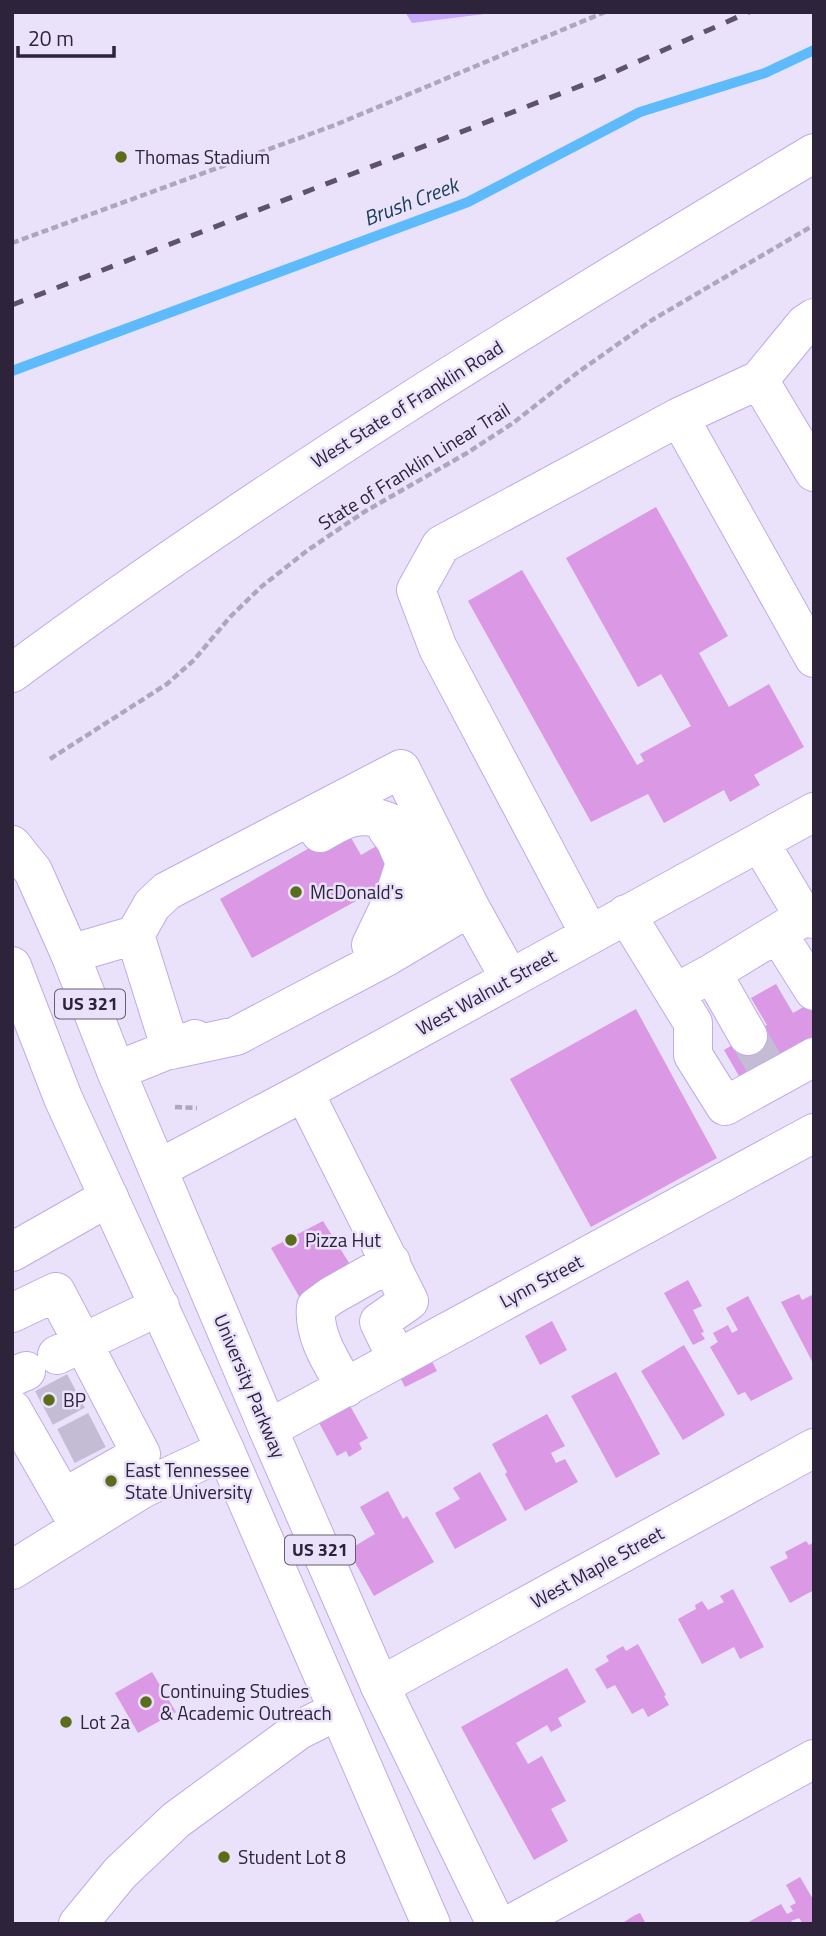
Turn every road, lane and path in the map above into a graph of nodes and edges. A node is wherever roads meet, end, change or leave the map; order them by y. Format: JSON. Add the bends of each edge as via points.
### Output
{"nodes":[{"id":1,"x":605,"y":12,"type":"edge"},
{"id":2,"x":814,"y":153,"type":"edge"},
{"id":3,"x":814,"y":225,"type":"edge"},
{"id":4,"x":12,"y":243,"type":"edge"},
{"id":5,"x":814,"y":318,"type":"edge"},
{"id":6,"x":759,"y":380,"type":"junction"},
{"id":7,"x":679,"y":417,"type":"junction"},
{"id":8,"x":814,"y":472,"type":"edge"},
{"id":9,"x":814,"y":658,"type":"edge"},
{"id":10,"x":12,"y":673,"type":"edge"},
{"id":11,"x":50,"y":759,"type":"dead end"},
{"id":12,"x":814,"y":812,"type":"edge"},
{"id":13,"x":760,"y":843,"type":"junction"},
{"id":14,"x":12,"y":845,"type":"edge"},
{"id":15,"x":470,"y":908,"type":"junction"},
{"id":16,"x":800,"y":909,"type":"edge"},
{"id":17,"x":626,"y":914,"type":"junction"},
{"id":18,"x":139,"y":928,"type":"junction"},
{"id":19,"x":590,"y":935,"type":"junction"},
{"id":20,"x":70,"y":954,"type":"junction"},
{"id":21,"x":12,"y":966,"type":"edge"},
{"id":22,"x":712,"y":973,"type":"junction"},
{"id":23,"x":510,"y":979,"type":"junction"},
{"id":24,"x":814,"y":991,"type":"edge"},
{"id":25,"x":675,"y":993,"type":"junction"},
{"id":26,"x":748,"y":1036,"type":"tunnel mouth"},
{"id":27,"x":171,"y":1051,"type":"junction"},
{"id":28,"x":814,"y":1056,"type":"edge"},
{"id":29,"x":116,"y":1071,"type":"junction"},
{"id":30,"x":304,"y":1092,"type":"junction"},
{"id":31,"x":814,"y":1133,"type":"edge"},
{"id":32,"x":158,"y":1169,"type":"junction"},
{"id":33,"x":109,"y":1197,"type":"junction"},
{"id":34,"x":12,"y":1251,"type":"edge"},
{"id":35,"x":391,"y":1262,"type":"junction"},
{"id":36,"x":160,"y":1306,"type":"junction"},
{"id":37,"x":12,"y":1313,"type":"edge"},
{"id":38,"x":397,"y":1359,"type":"junction"},
{"id":39,"x":44,"y":1361,"type":"edge"},
{"id":40,"x":346,"y":1388,"type":"junction"},
{"id":41,"x":50,"y":1401,"type":"edge"},
{"id":42,"x":268,"y":1429,"type":"junction"},
{"id":43,"x":81,"y":1438,"type":"junction"},
{"id":44,"x":814,"y":1448,"type":"edge"},
{"id":45,"x":225,"y":1450,"type":"junction"},
{"id":46,"x":71,"y":1513,"type":"junction"},
{"id":47,"x":12,"y":1570,"type":"edge"},
{"id":48,"x":380,"y":1686,"type":"junction"},
{"id":49,"x":337,"y":1711,"type":"junction"},
{"id":50,"x":814,"y":1759,"type":"edge"},
{"id":51,"x":78,"y":1924,"type":"edge"},
{"id":52,"x":431,"y":1924,"type":"edge"},
{"id":53,"x":496,"y":1924,"type":"edge"},
{"id":54,"x":511,"y":1924,"type":"edge"}],
"edges":[{"from":1,"to":4,"type":"path","via":[[335,125]]},
{"from":2,"to":10,"type":"main road","name":"West State of Franklin Road","via":[[568,301],[273,489]]},
{"from":3,"to":11,"type":"path","name":"State of Franklin Linear Trail","via":[[652,320],[513,423],[307,550],[261,587],[167,684]]},
{"from":5,"to":6,"type":"main road"},
{"from":6,"to":7,"type":"main road"},
{"from":6,"to":8,"type":"main road"},
{"from":7,"to":9,"type":"main road"},
{"from":7,"to":19,"type":"main road","via":[[441,545],[416,590],[438,648]]},
{"from":12,"to":13,"type":"main road","name":"West Walnut Street"},
{"from":13,"to":16,"type":"main road"},
{"from":13,"to":17,"type":"main road","name":"West Walnut Street"},
{"from":14,"to":20,"type":"main road","name":"University Parkway","number":"US 321","via":[[33,870]]},
{"from":15,"to":18,"type":"main road","via":[[401,769],[167,891],[152,905]]},
{"from":15,"to":23,"type":"main road"},
{"from":15,"to":27,"type":"main road","via":[[236,1036]]},
{"from":16,"to":22,"type":"main road"},
{"from":16,"to":24,"type":"main road"},
{"from":17,"to":19,"type":"main road","name":"West Walnut Street"},
{"from":17,"to":25,"type":"main road"},
{"from":18,"to":20,"type":"main road"},
{"from":18,"to":27,"type":"main road"},
{"from":18,"to":27,"type":"main road","via":[[184,909],[356,817],[380,818],[405,863],[371,945]]},
{"from":19,"to":23,"type":"main road","name":"West Walnut Street"},
{"from":20,"to":29,"type":"main road","name":"University Parkway","number":"US 321"},
{"from":21,"to":33,"type":"main road","number":"US 321","via":[[63,1098]]},
{"from":22,"to":25,"type":"main road"},
{"from":22,"to":26,"type":"main road"},
{"from":23,"to":30,"type":"main road","name":"West Walnut Street"},
{"from":25,"to":28,"type":"main road","via":[[693,1023],[693,1055],[725,1106],[770,1074]]},
{"from":27,"to":29,"type":"main road"},
{"from":29,"to":32,"type":"main road","name":"University Parkway","number":"US 321"},
{"from":30,"to":32,"type":"main road","name":"West Walnut Street"},
{"from":30,"to":35,"type":"main road"},
{"from":31,"to":38,"type":"main road","name":"Lynn Street"},
{"from":32,"to":42,"type":"main road","name":"University Parkway","number":"US 321"},
{"from":33,"to":34,"type":"main road"},
{"from":33,"to":36,"type":"main road","number":"US 321"},
{"from":35,"to":38,"type":"main road","via":[[409,1301],[379,1322]]},
{"from":35,"to":40,"type":"main road","via":[[316,1307],[314,1322]]},
{"from":36,"to":39,"type":"main road"},
{"from":36,"to":45,"type":"main road","number":"US 321"},
{"from":37,"to":39,"type":"main road","via":[[56,1292]]},
{"from":38,"to":40,"type":"main road","name":"Lynn Street"},
{"from":39,"to":41,"type":"main road"},
{"from":40,"to":42,"type":"main road","name":"Lynn Street"},
{"from":41,"to":43,"type":"main road"},
{"from":41,"to":43,"type":"main road"},
{"from":42,"to":48,"type":"main road","name":"University Parkway","number":"US 321"},
{"from":43,"to":46,"type":"main road"},
{"from":43,"to":46,"type":"main road","via":[[141,1454]]},
{"from":44,"to":48,"type":"main road","name":"West Maple Street"},
{"from":45,"to":46,"type":"main road","via":[[142,1489]]},
{"from":45,"to":49,"type":"main road","number":"US 321"},
{"from":46,"to":47,"type":"main road"},
{"from":48,"to":53,"type":"main road","name":"University Parkway","number":"US 321"},
{"from":49,"to":51,"type":"main road","via":[[299,1730],[176,1820],[120,1873]]},
{"from":49,"to":52,"type":"main road","number":"US 321"},
{"from":50,"to":54,"type":"main road"}]}
